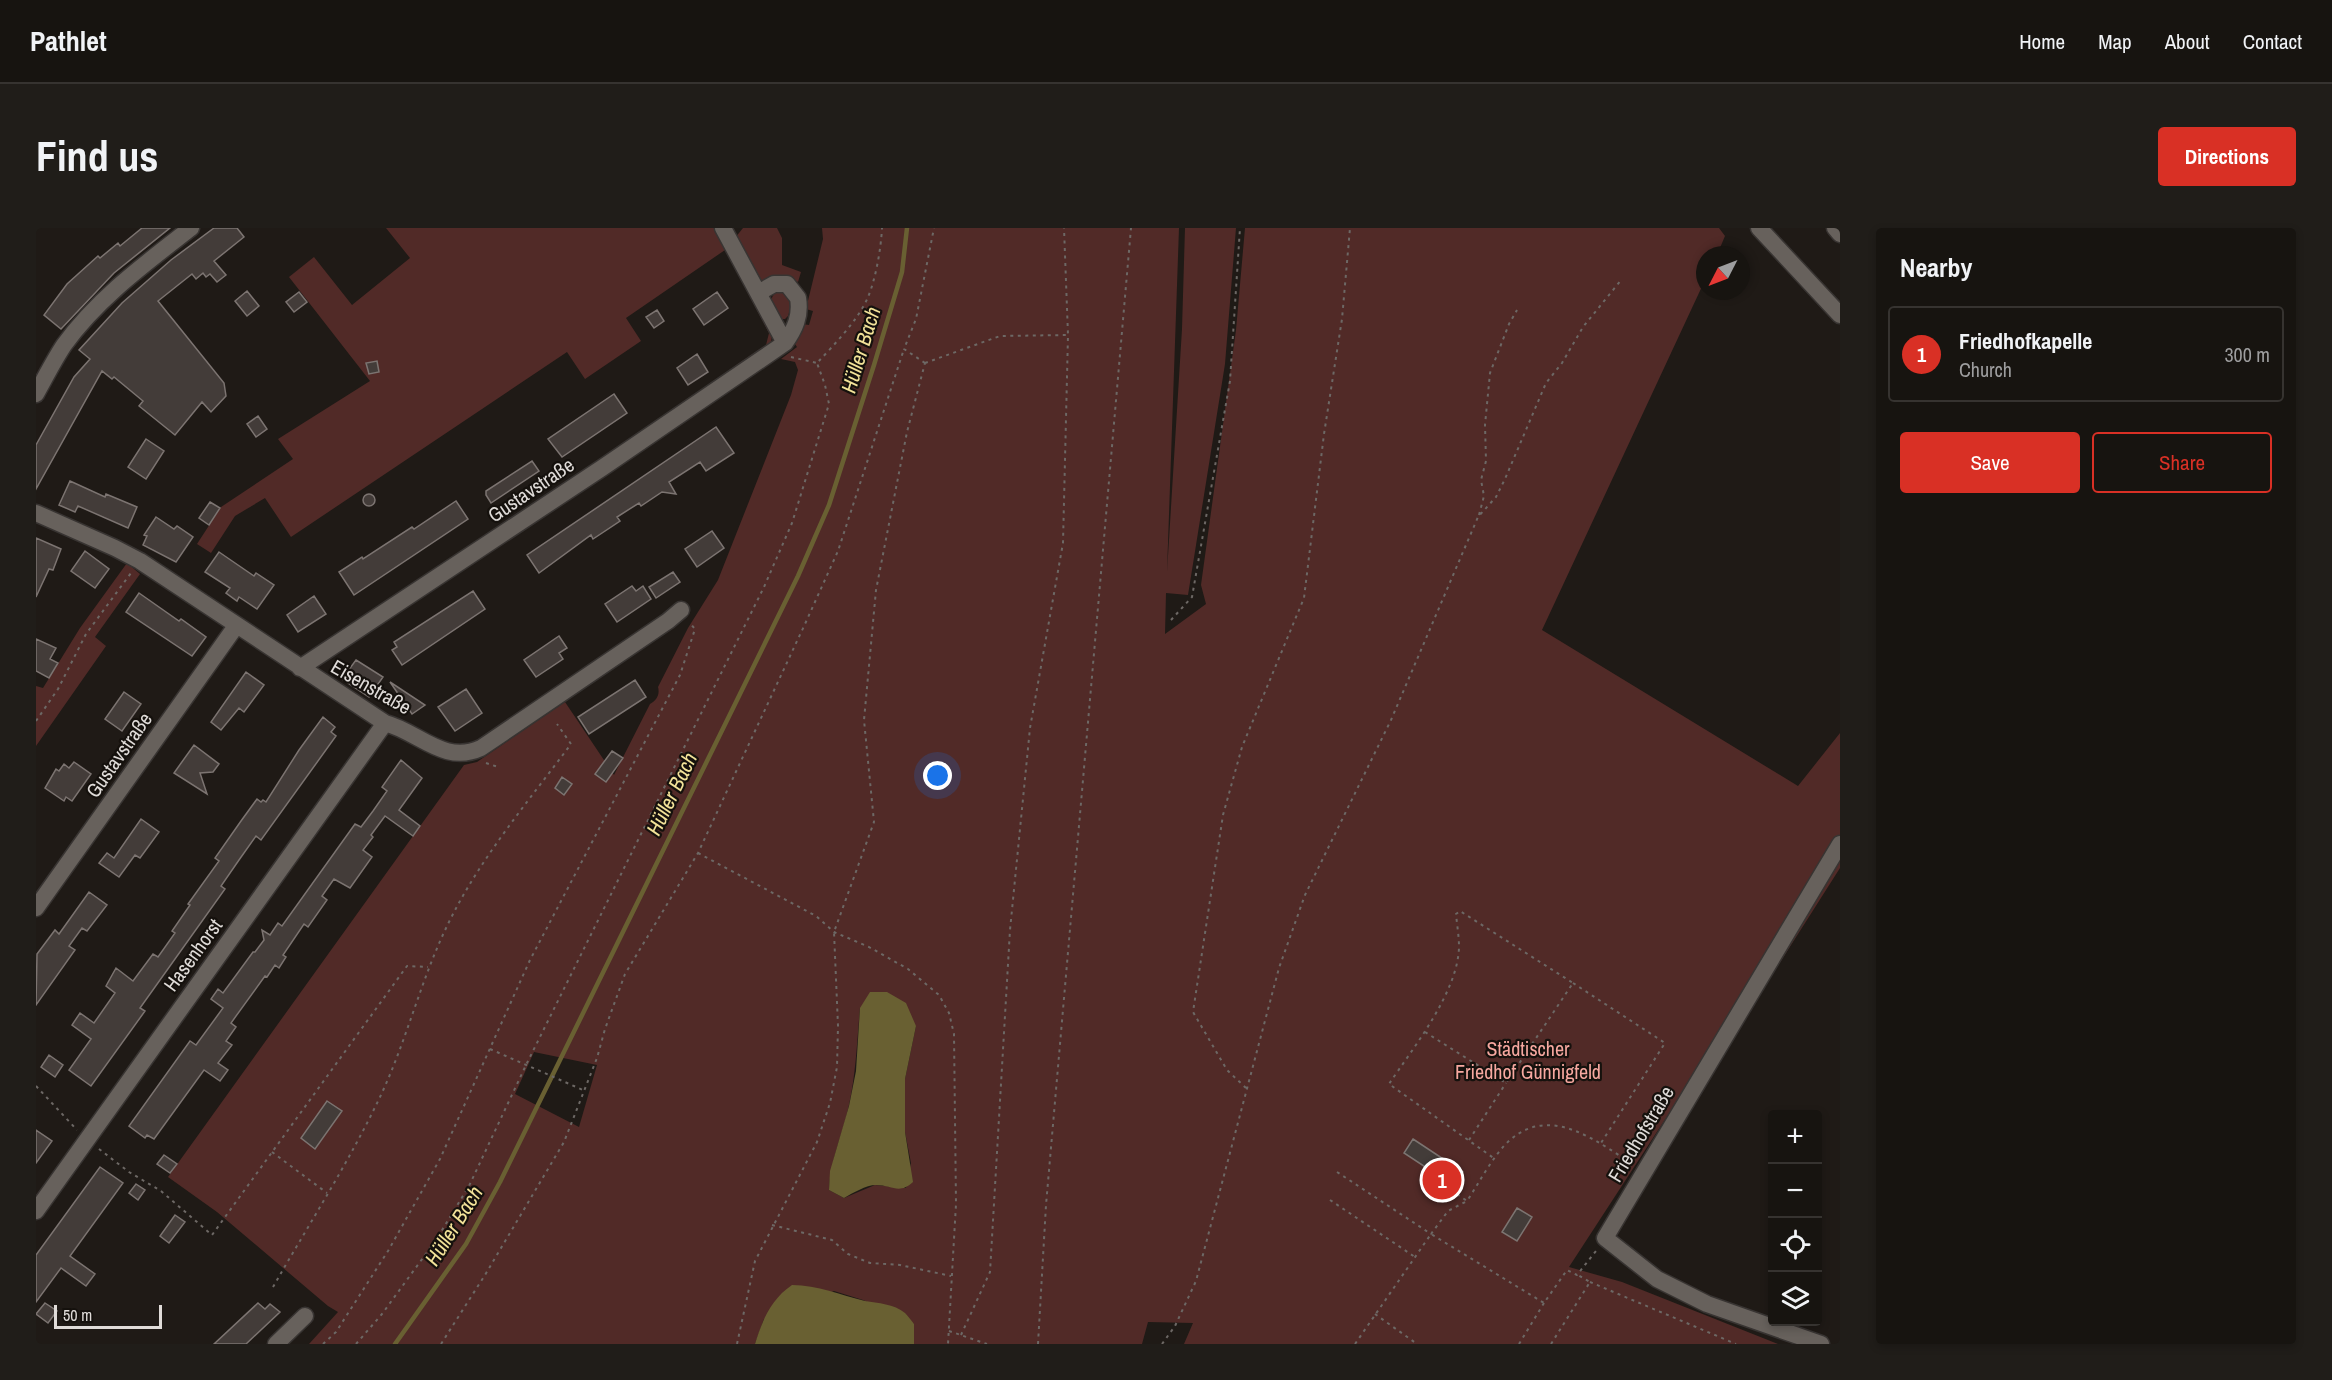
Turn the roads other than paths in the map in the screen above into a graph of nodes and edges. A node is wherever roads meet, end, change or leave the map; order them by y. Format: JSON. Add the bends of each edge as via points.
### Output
{"nodes":[{"id":1,"x":191,"y":228,"type":"edge"},
{"id":2,"x":723,"y":228,"type":"edge"},
{"id":3,"x":1759,"y":228,"type":"edge"},
{"id":4,"x":758,"y":292,"type":"junction"},
{"id":5,"x":1840,"y":315,"type":"edge"},
{"id":6,"x":788,"y":351,"type":"junction"},
{"id":7,"x":36,"y":394,"type":"edge"},
{"id":8,"x":36,"y":513,"type":"edge"},
{"id":9,"x":681,"y":610,"type":"road end"},
{"id":10,"x":236,"y":627,"type":"junction"},
{"id":11,"x":300,"y":668,"type":"junction"},
{"id":12,"x":385,"y":723,"type":"junction"},
{"id":13,"x":1840,"y":844,"type":"edge"},
{"id":14,"x":36,"y":908,"type":"edge"},
{"id":15,"x":36,"y":1211,"type":"edge"},
{"id":16,"x":305,"y":1316,"type":"dead end"},
{"id":17,"x":276,"y":1344,"type":"edge"},
{"id":18,"x":1821,"y":1344,"type":"edge"}],
"edges":[{"from":1,"to":7,"type":"street","via":[[127,279],[66,343]]},
{"from":2,"to":4,"type":"street"},
{"from":3,"to":5,"type":"street"},
{"from":4,"to":6,"type":"street"},
{"from":4,"to":6,"type":"street","via":[[774,284],[787,284],[798,297],[797,320]]},
{"from":6,"to":11,"type":"street","name":"Gustavstraße"},
{"from":8,"to":10,"type":"street","name":"Eisenstraße","via":[[140,561]]},
{"from":9,"to":12,"type":"street","name":"Eisenstraße","via":[[472,752],[441,750]]},
{"from":10,"to":11,"type":"street","name":"Eisenstraße"},
{"from":10,"to":14,"type":"street","name":"Gustavstraße"},
{"from":11,"to":12,"type":"street","name":"Eisenstraße"},
{"from":12,"to":15,"type":"street","name":"Hasenhorst"},
{"from":13,"to":18,"type":"street","name":"Friedhofstraße","via":[[1605,1238],[1657,1279],[1707,1304]]},
{"from":16,"to":17,"type":"street"}]}
